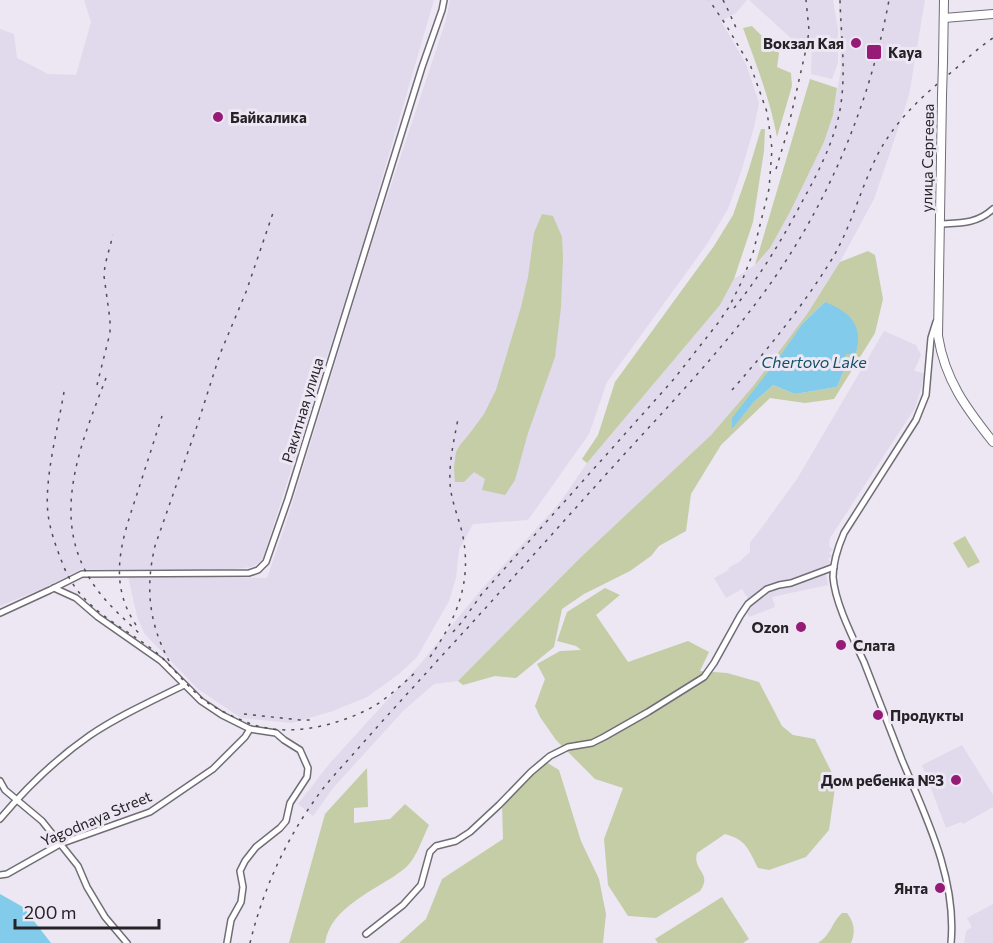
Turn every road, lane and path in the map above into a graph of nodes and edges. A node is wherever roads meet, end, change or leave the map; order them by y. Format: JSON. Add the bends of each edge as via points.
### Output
{"nodes":[{"id":1,"x":444,"y":0,"type":"edge"},
{"id":2,"x":944,"y":0,"type":"edge"},
{"id":3,"x":993,"y":14,"type":"edge"},
{"id":4,"x":944,"y":18,"type":"junction"},
{"id":5,"x":993,"y":209,"type":"edge"},
{"id":6,"x":940,"y":224,"type":"junction"},
{"id":7,"x":938,"y":317,"type":"junction"},
{"id":8,"x":993,"y":442,"type":"edge"},
{"id":9,"x":834,"y":567,"type":"junction"},
{"id":10,"x":54,"y":588,"type":"junction"},
{"id":11,"x":0,"y":613,"type":"edge"},
{"id":12,"x":184,"y":685,"type":"junction"},
{"id":13,"x":250,"y":729,"type":"junction"},
{"id":14,"x":0,"y":781,"type":"edge"},
{"id":15,"x":17,"y":799,"type":"junction"},
{"id":16,"x":0,"y":819,"type":"edge"},
{"id":17,"x":60,"y":844,"type":"junction"},
{"id":18,"x":0,"y":875,"type":"edge"},
{"id":19,"x":366,"y":934,"type":"dead end"},
{"id":20,"x":127,"y":943,"type":"edge"},
{"id":21,"x":227,"y":943,"type":"edge"},
{"id":22,"x":951,"y":943,"type":"edge"}],
"edges":[{"from":1,"to":10,"type":"street","name":"Ракитная улица","via":[[266,562],[249,573],[82,574]]},
{"from":2,"to":4,"type":"main road","name":"улица Сергеева"},
{"from":3,"to":4,"type":"main road"},
{"from":4,"to":6,"type":"main road","name":"улица Сергеева","bridge":true},
{"from":5,"to":6,"type":"street","via":[[964,223]]},
{"from":6,"to":7,"type":"main road","name":"улица Сергеева"},
{"from":7,"to":8,"type":"main road","name":"улица Сергеева","via":[[940,349],[951,382]]},
{"from":7,"to":9,"type":"street","via":[[921,408],[844,533]]},
{"from":9,"to":19,"type":"street","via":[[767,589],[748,604],[704,677],[604,737],[568,747],[544,761],[470,832],[436,846],[430,852],[421,885]]},
{"from":9,"to":22,"type":"street","via":[[841,607],[938,849],[950,902]]},
{"from":10,"to":11,"type":"street","name":"Ракитная улица"},
{"from":10,"to":12,"type":"street","via":[[76,598],[161,661]]},
{"from":12,"to":13,"type":"street","via":[[222,716]]},
{"from":12,"to":15,"type":"street","via":[[91,735]]},
{"from":13,"to":17,"type":"street","name":"Yagodnaya Street","via":[[213,769],[150,812]]},
{"from":13,"to":21,"type":"street","via":[[276,733],[300,750],[308,768],[307,777],[290,802],[286,821],[244,861],[240,872],[241,902],[231,920]]},
{"from":14,"to":15,"type":"street"},
{"from":15,"to":16,"type":"street"},
{"from":15,"to":17,"type":"street"},
{"from":17,"to":18,"type":"street","name":"Yagodnaya Street"},
{"from":17,"to":20,"type":"street","via":[[78,866],[105,917]]}]}
